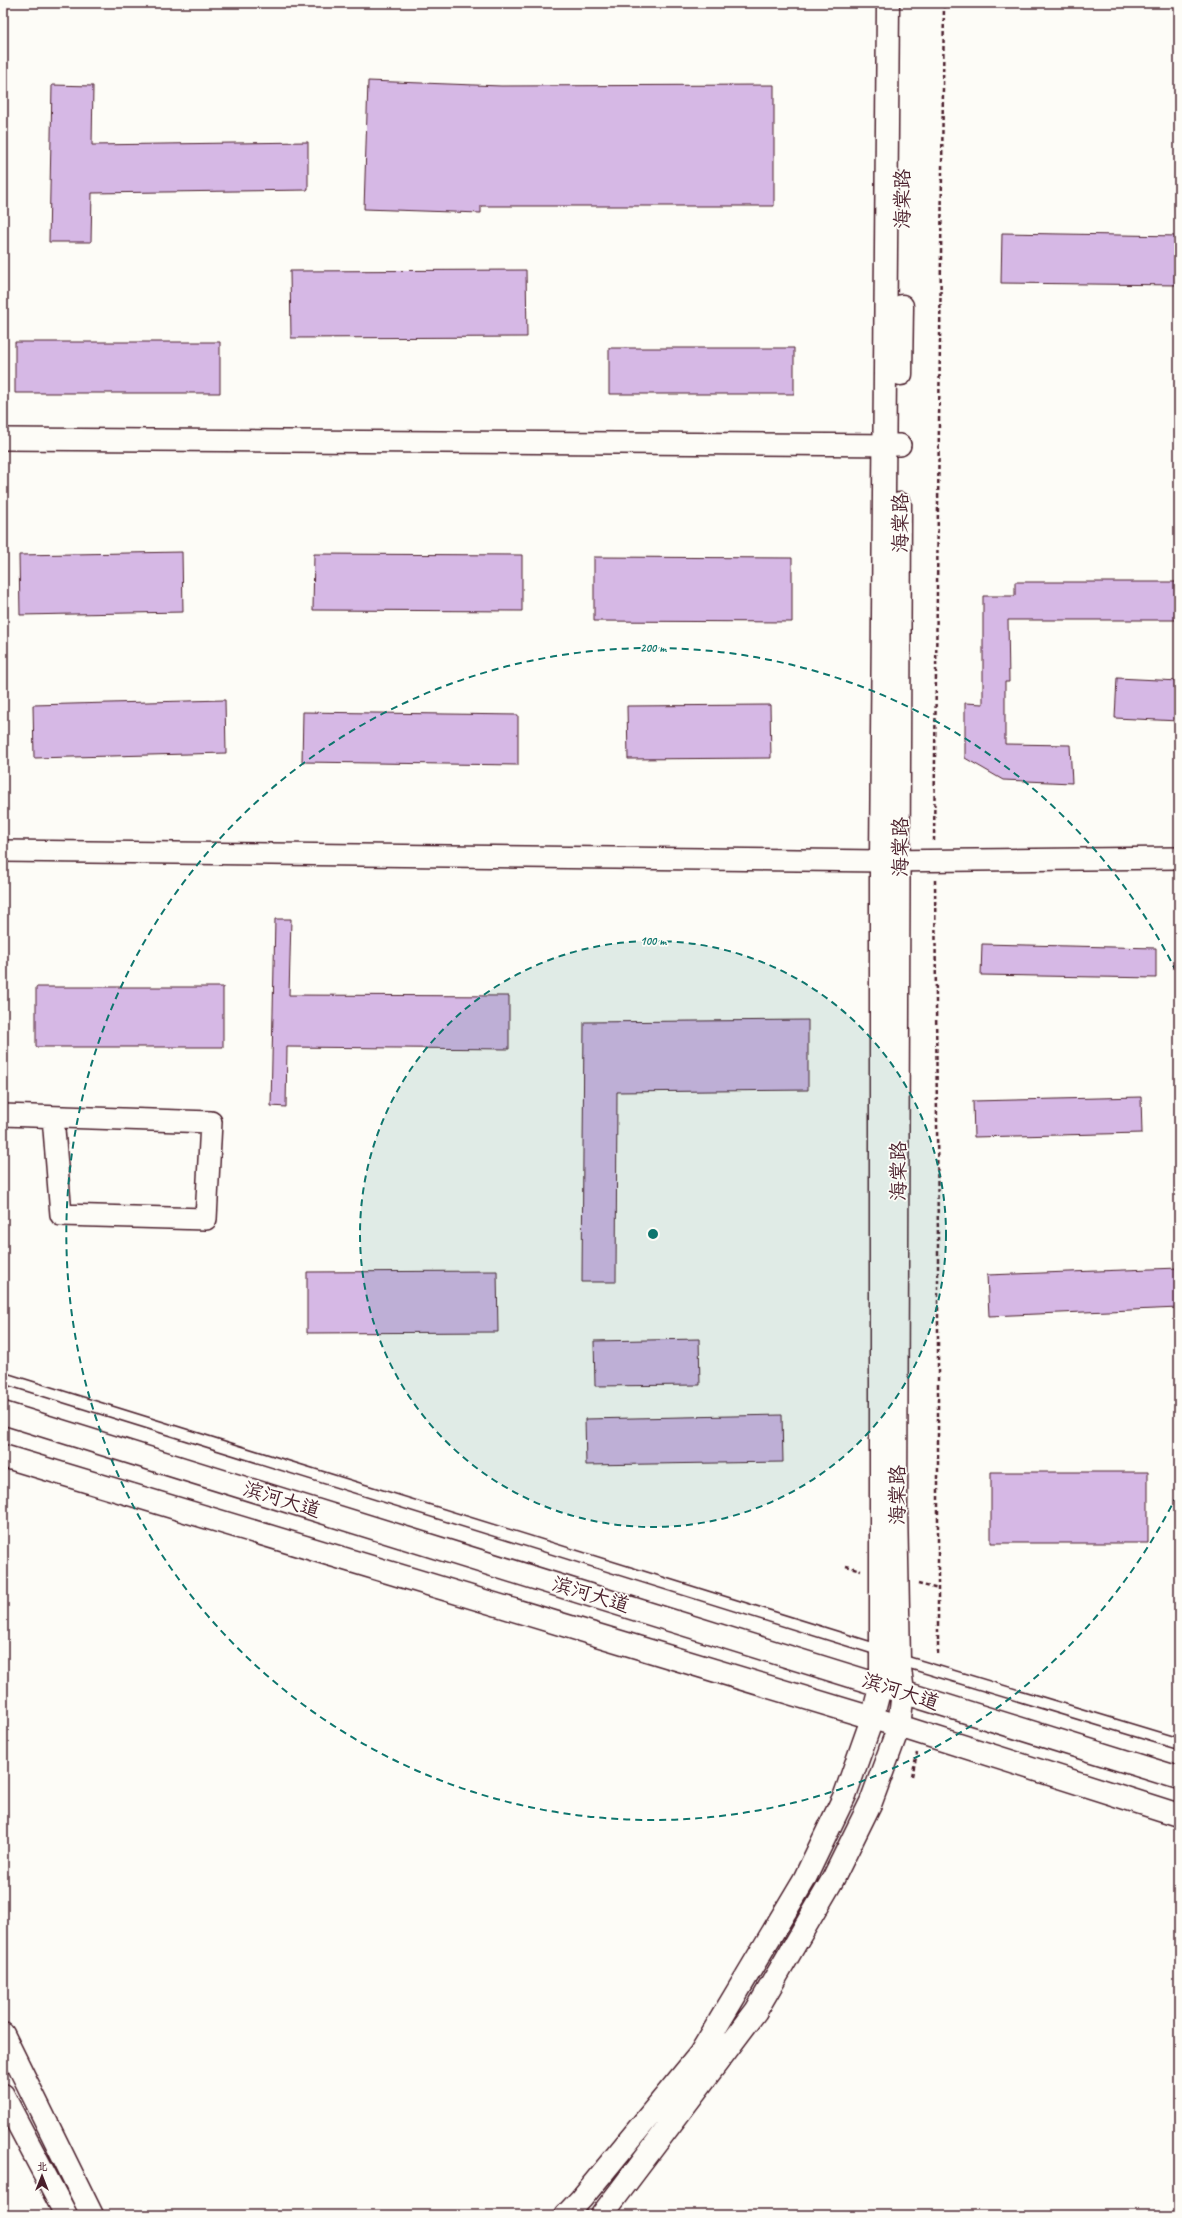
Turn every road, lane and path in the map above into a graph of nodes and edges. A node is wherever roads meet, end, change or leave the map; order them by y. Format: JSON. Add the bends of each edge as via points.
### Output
{"nodes":[{"id":1,"x":888,"y":3,"type":"edge"},
{"id":2,"x":903,"y":3,"type":"edge"},
{"id":3,"x":944,"y":3,"type":"edge"},
{"id":4,"x":3,"y":439,"type":"edge"},
{"id":5,"x":893,"y":445,"type":"junction"},
{"id":6,"x":3,"y":851,"type":"edge"},
{"id":7,"x":1179,"y":858,"type":"edge"},
{"id":8,"x":934,"y":860,"type":"junction"},
{"id":9,"x":890,"y":861,"type":"junction"},
{"id":10,"x":3,"y":1115,"type":"edge"},
{"id":11,"x":53,"y":1117,"type":"junction"},
{"id":12,"x":3,"y":1378,"type":"edge"},
{"id":13,"x":3,"y":1413,"type":"edge"},
{"id":14,"x":3,"y":1456,"type":"edge"},
{"id":15,"x":890,"y":1656,"type":"junction"},
{"id":16,"x":938,"y":1672,"type":"junction"},
{"id":17,"x":881,"y":1684,"type":"junction"},
{"id":18,"x":903,"y":1692,"type":"junction"},
{"id":19,"x":872,"y":1719,"type":"junction"},
{"id":20,"x":899,"y":1726,"type":"junction"},
{"id":21,"x":922,"y":1734,"type":"junction"},
{"id":22,"x":1179,"y":1744,"type":"edge"},
{"id":23,"x":912,"y":1776,"type":"dead end"},
{"id":24,"x":1179,"y":1778,"type":"edge"},
{"id":25,"x":1179,"y":1815,"type":"edge"},
{"id":26,"x":3,"y":2034,"type":"edge"},
{"id":27,"x":3,"y":2095,"type":"edge"},
{"id":28,"x":582,"y":2199,"type":"junction"},
{"id":29,"x":606,"y":2214,"type":"edge"},
{"id":30,"x":66,"y":2215,"type":"edge"},
{"id":31,"x":92,"y":2215,"type":"edge"},
{"id":32,"x":566,"y":2215,"type":"edge"}],
"edges":[{"from":1,"to":5,"type":"street","name":"海棠路"},
{"from":2,"to":5,"type":"street","name":"海棠路"},
{"from":3,"to":8,"type":"path"},
{"from":4,"to":5,"type":"street"},
{"from":5,"to":9,"type":"street","name":"海棠路"},
{"from":6,"to":9,"type":"street"},
{"from":7,"to":8,"type":"street"},
{"from":8,"to":9,"type":"street"},
{"from":8,"to":16,"type":"path","via":[[938,1259]]},
{"from":9,"to":15,"type":"street","name":"海棠路","via":[[896,1492]]},
{"from":10,"to":11,"type":"street"},
{"from":11,"to":11,"type":"street","via":[[211,1122],[206,1219],[61,1215]]},
{"from":12,"to":15,"type":"lane"},
{"from":13,"to":17,"type":"street","name":"滨河大道"},
{"from":14,"to":19,"type":"street","name":"滨河大道"},
{"from":15,"to":16,"type":"lane"},
{"from":15,"to":17,"type":"street","name":"海棠路"},
{"from":15,"to":18,"type":"street","name":"海棠路"},
{"from":16,"to":22,"type":"lane"},
{"from":17,"to":18,"type":"street","name":"滨河大道"},
{"from":17,"to":19,"type":"street","name":"海棠路"},
{"from":18,"to":20,"type":"street","name":"海棠路"},
{"from":18,"to":24,"type":"street","name":"滨河大道"},
{"from":19,"to":20,"type":"street","name":"滨河大道"},
{"from":19,"to":28,"type":"street","name":"海棠路","via":[[845,1795],[804,1880],[700,2054]]},
{"from":20,"to":21,"type":"street","name":"滨河大道"},
{"from":20,"to":29,"type":"street","name":"海棠路","via":[[871,1802],[833,1879],[756,2011]]},
{"from":21,"to":23,"type":"path"},
{"from":21,"to":25,"type":"street","name":"滨河大道"},
{"from":26,"to":31,"type":"street"},
{"from":27,"to":30,"type":"street"},
{"from":28,"to":29,"type":"street"},
{"from":28,"to":32,"type":"street","name":"海棠路"}]}
